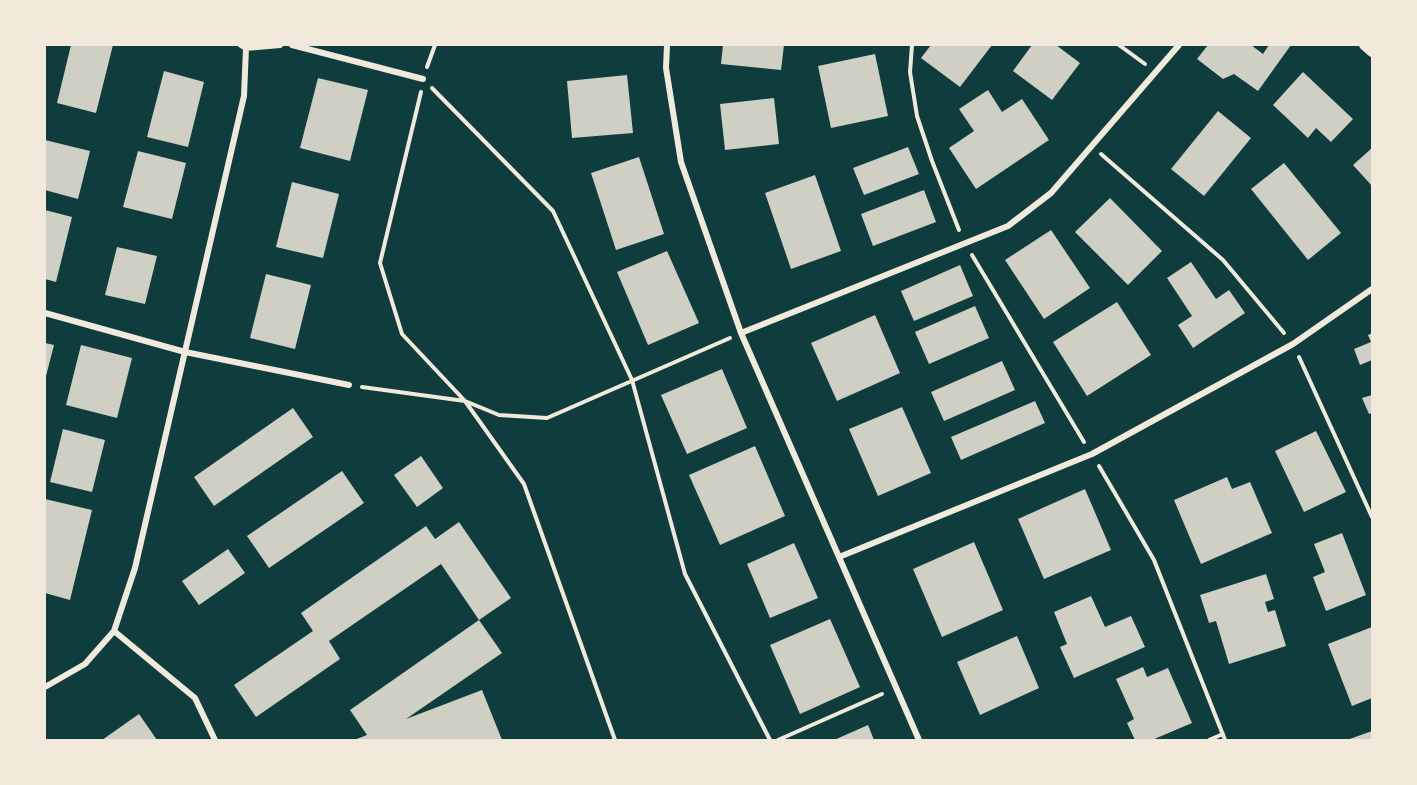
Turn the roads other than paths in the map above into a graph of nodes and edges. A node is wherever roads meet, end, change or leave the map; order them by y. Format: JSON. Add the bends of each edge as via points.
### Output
{"nodes":[{"id":1,"x":280,"y":45,"type":"edge"},
{"id":2,"x":292,"y":45,"type":"edge"},
{"id":3,"x":667,"y":45,"type":"edge"},
{"id":4,"x":1179,"y":45,"type":"edge"},
{"id":5,"x":1364,"y":45,"type":"edge"},
{"id":6,"x":244,"y":46,"type":"edge"},
{"id":7,"x":1372,"y":52,"type":"edge"},
{"id":8,"x":423,"y":80,"type":"road end"},
{"id":9,"x":1372,"y":289,"type":"edge"},
{"id":10,"x":45,"y":313,"type":"edge"},
{"id":11,"x":741,"y":333,"type":"junction"},
{"id":12,"x":185,"y":352,"type":"junction"},
{"id":13,"x":350,"y":385,"type":"road end"},
{"id":14,"x":839,"y":556,"type":"junction"},
{"id":15,"x":114,"y":631,"type":"junction"},
{"id":16,"x":45,"y":687,"type":"edge"},
{"id":17,"x":215,"y":740,"type":"edge"},
{"id":18,"x":919,"y":740,"type":"edge"}],
"edges":[{"from":1,"to":6,"type":"street"},
{"from":2,"to":8,"type":"street"},
{"from":3,"to":11,"type":"street","via":[[666,68],[681,162]]},
{"from":4,"to":11,"type":"street","via":[[1051,193],[1008,226]]},
{"from":5,"to":7,"type":"street"},
{"from":6,"to":12,"type":"street","via":[[244,96]]},
{"from":9,"to":14,"type":"street","via":[[1293,344],[1092,454]]},
{"from":10,"to":12,"type":"street"},
{"from":11,"to":14,"type":"street"},
{"from":12,"to":13,"type":"street"},
{"from":12,"to":15,"type":"street","via":[[135,568]]},
{"from":14,"to":18,"type":"street"},
{"from":15,"to":16,"type":"street","via":[[85,664]]},
{"from":15,"to":17,"type":"street","via":[[195,698]]}]}
